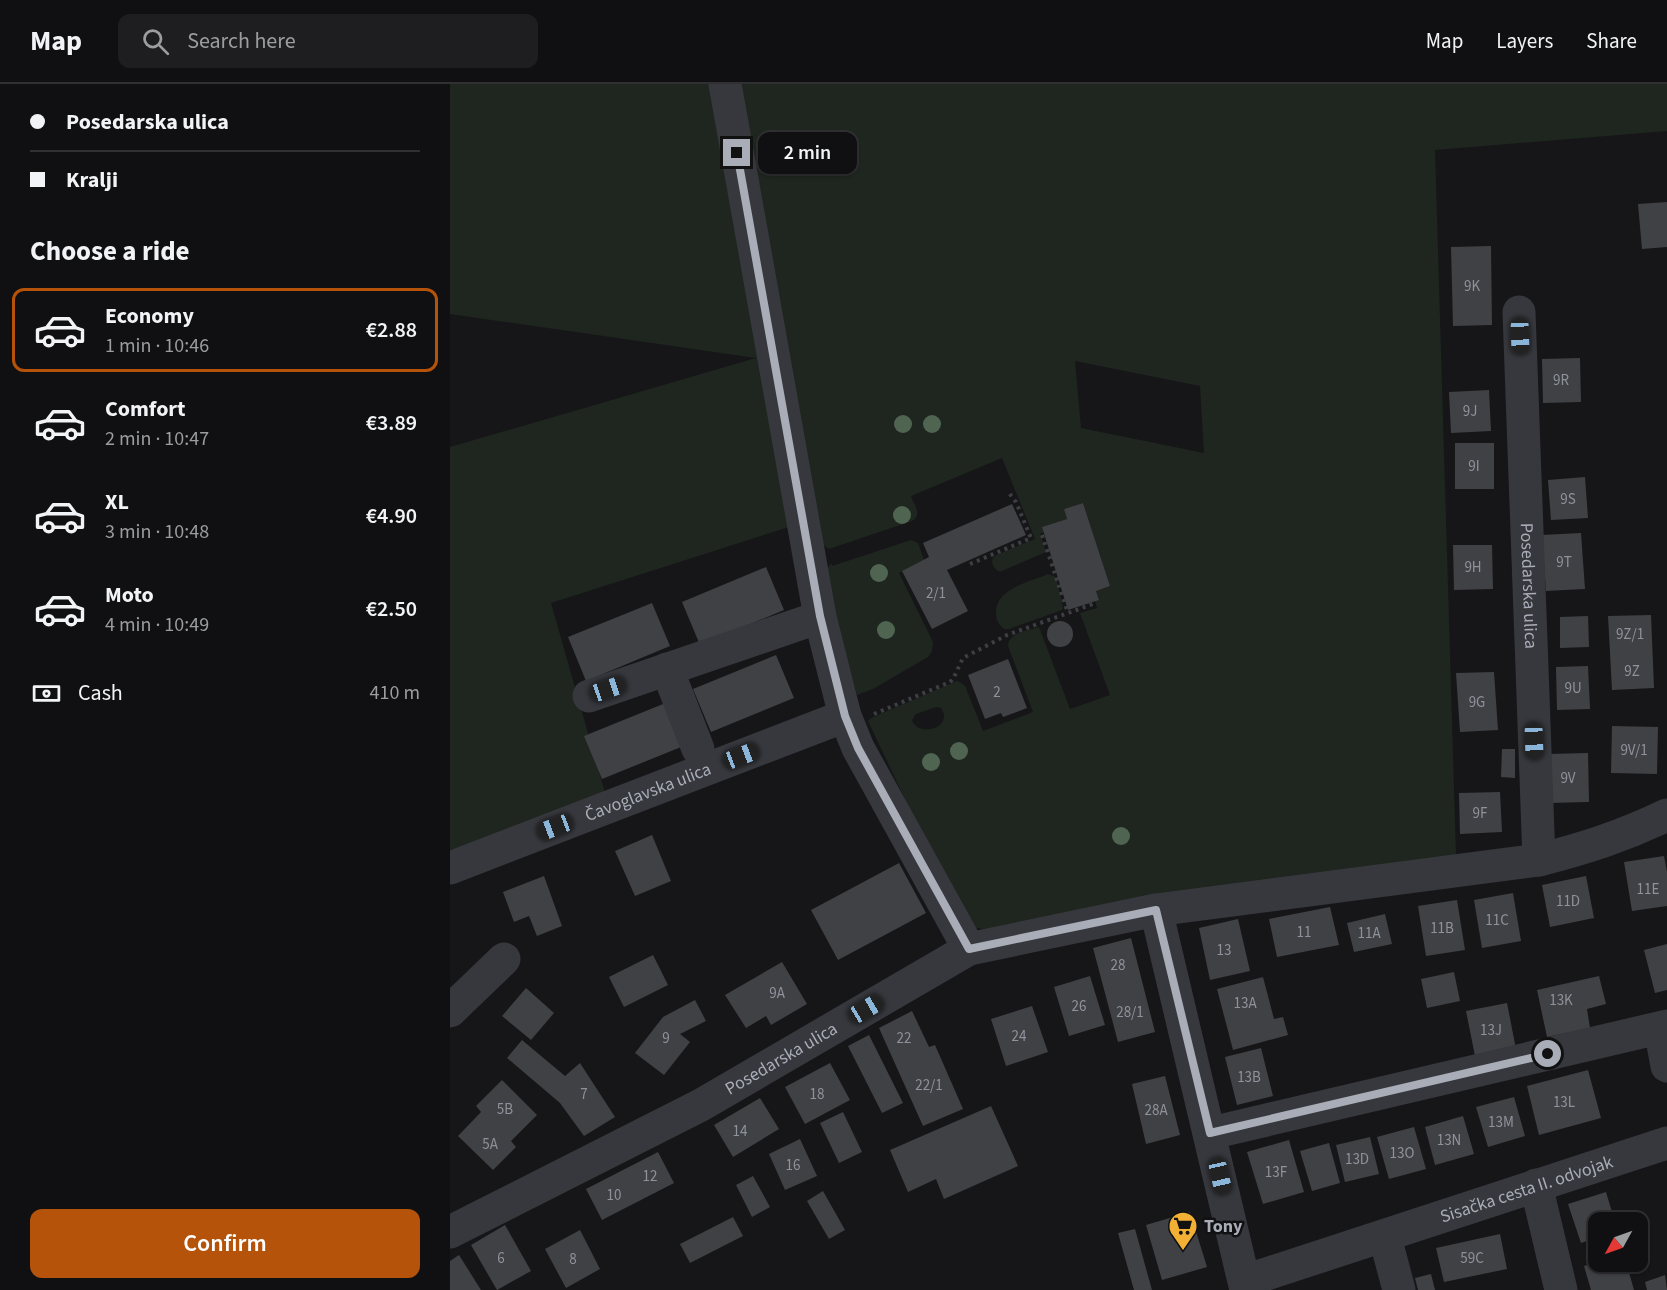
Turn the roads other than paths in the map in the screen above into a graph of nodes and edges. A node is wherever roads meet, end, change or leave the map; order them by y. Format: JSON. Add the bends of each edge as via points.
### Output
{"nodes":[{"id":1,"x":725,"y":84,"type":"edge"},
{"id":2,"x":1519,"y":312,"type":"dead end"},
{"id":3,"x":820,"y":616,"type":"junction"},
{"id":4,"x":667,"y":669,"type":"junction"},
{"id":5,"x":589,"y":696,"type":"dead end"},
{"id":6,"x":857,"y":716,"type":"junction"},
{"id":7,"x":699,"y":749,"type":"dead end"},
{"id":8,"x":1667,"y":815,"type":"edge"},
{"id":9,"x":1539,"y":860,"type":"junction"},
{"id":10,"x":450,"y":868,"type":"edge"},
{"id":11,"x":1156,"y":910,"type":"junction"},
{"id":12,"x":969,"y":949,"type":"junction"},
{"id":13,"x":504,"y":959,"type":"dead end"},
{"id":14,"x":450,"y":1011,"type":"edge"},
{"id":15,"x":1664,"y":1027,"type":"edge"},
{"id":16,"x":1667,"y":1066,"type":"edge"},
{"id":17,"x":1210,"y":1133,"type":"junction"},
{"id":18,"x":1667,"y":1143,"type":"edge"},
{"id":19,"x":1536,"y":1185,"type":"junction"},
{"id":20,"x":450,"y":1232,"type":"edge"},
{"id":21,"x":1385,"y":1237,"type":"junction"},
{"id":22,"x":1246,"y":1286,"type":"edge"},
{"id":23,"x":1399,"y":1290,"type":"edge"},
{"id":24,"x":1561,"y":1290,"type":"edge"}],
"edges":[{"from":1,"to":3,"type":"street"},
{"from":2,"to":9,"type":"street","name":"Posedarska ulica"},
{"from":3,"to":4,"type":"street"},
{"from":3,"to":6,"type":"street"},
{"from":4,"to":5,"type":"street"},
{"from":4,"to":7,"type":"street"},
{"from":6,"to":10,"type":"street","name":"Čavoglavska ulica"},
{"from":6,"to":12,"type":"street","via":[[858,748]]},
{"from":8,"to":9,"type":"street","name":"Posedarska ulica","via":[[1630,833]]},
{"from":9,"to":11,"type":"street","name":"Posedarska ulica"},
{"from":11,"to":12,"type":"street","name":"Posedarska ulica"},
{"from":11,"to":17,"type":"street"},
{"from":12,"to":20,"type":"street","name":"Posedarska ulica","via":[[701,1105]]},
{"from":13,"to":14,"type":"street"},
{"from":15,"to":16,"type":"street"},
{"from":15,"to":17,"type":"street"},
{"from":17,"to":22,"type":"street"},
{"from":18,"to":19,"type":"street","name":"Sisačka cesta II. odvojak"},
{"from":19,"to":21,"type":"street","name":"Sisačka cesta II. odvojak"},
{"from":19,"to":24,"type":"street"},
{"from":21,"to":22,"type":"street","name":"Sisačka cesta II. odvojak"},
{"from":21,"to":23,"type":"street"}]}
